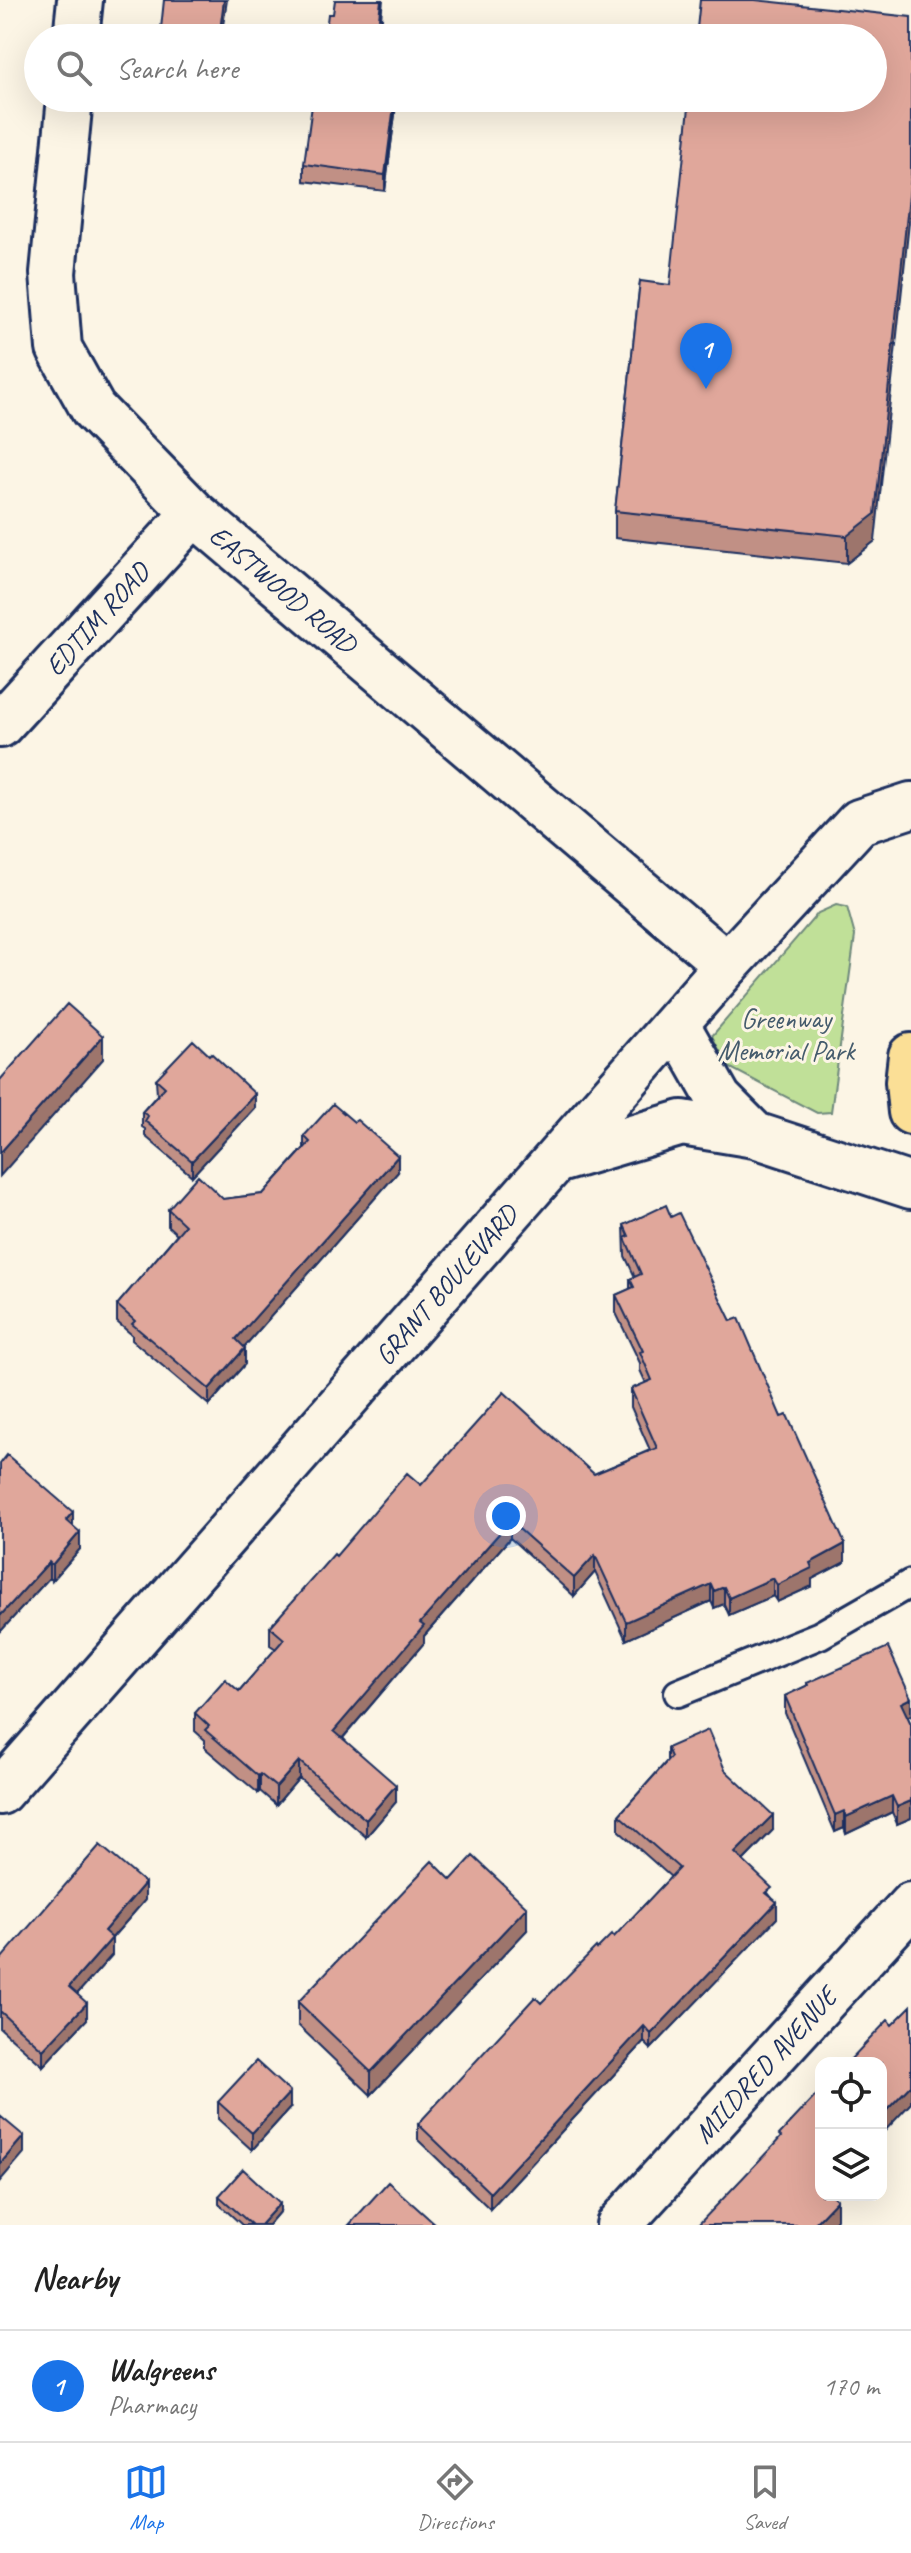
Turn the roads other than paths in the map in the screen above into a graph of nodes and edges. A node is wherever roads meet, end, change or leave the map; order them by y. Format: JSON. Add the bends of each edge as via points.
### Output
{"nodes":[{"id":1,"x":80,"y":0,"type":"edge"},
{"id":2,"x":77,"y":24,"type":"edge"},
{"id":3,"x":69,"y":112,"type":"edge"},
{"id":4,"x":194,"y":513,"type":"junction"},
{"id":5,"x":0,"y":725,"type":"edge"},
{"id":6,"x":911,"y":805,"type":"edge"},
{"id":7,"x":727,"y":965,"type":"junction"},
{"id":8,"x":676,"y":1023,"type":"junction"},
{"id":9,"x":911,"y":1056,"type":"edge"},
{"id":10,"x":911,"y":1112,"type":"edge"},
{"id":11,"x":755,"y":1135,"type":"junction"},
{"id":12,"x":555,"y":1161,"type":"junction"},
{"id":13,"x":911,"y":1186,"type":"edge"},
{"id":14,"x":911,"y":1583,"type":"edge"},
{"id":15,"x":678,"y":1693,"type":"dead end"},
{"id":16,"x":0,"y":1792,"type":"edge"},
{"id":17,"x":911,"y":1905,"type":"edge"},
{"id":18,"x":619,"y":2225,"type":"edge"}],
"edges":[{"from":1,"to":2,"type":"street"},
{"from":3,"to":4,"type":"street","name":"EASTWOOD ROAD","via":[[53,273],[59,348],[93,409]]},
{"from":4,"to":5,"type":"street","name":"EDTIM ROAD"},
{"from":4,"to":7,"type":"street","name":"EASTWOOD ROAD"},
{"from":6,"to":7,"type":"street","name":"GRANT BOULEVARD","via":[[859,822]]},
{"from":7,"to":8,"type":"street","name":"GRANT BOULEVARD"},
{"from":8,"to":11,"type":"street","via":[[719,1099]]},
{"from":8,"to":12,"type":"street","name":"GRANT BOULEVARD"},
{"from":9,"to":10,"type":"main road"},
{"from":11,"to":12,"type":"street","via":[[682,1123]]},
{"from":11,"to":13,"type":"street"},
{"from":12,"to":16,"type":"street","name":"GRANT BOULEVARD"},
{"from":14,"to":15,"type":"lane","via":[[820,1635]]},
{"from":17,"to":18,"type":"street","name":"MILDRED AVENUE"}]}
